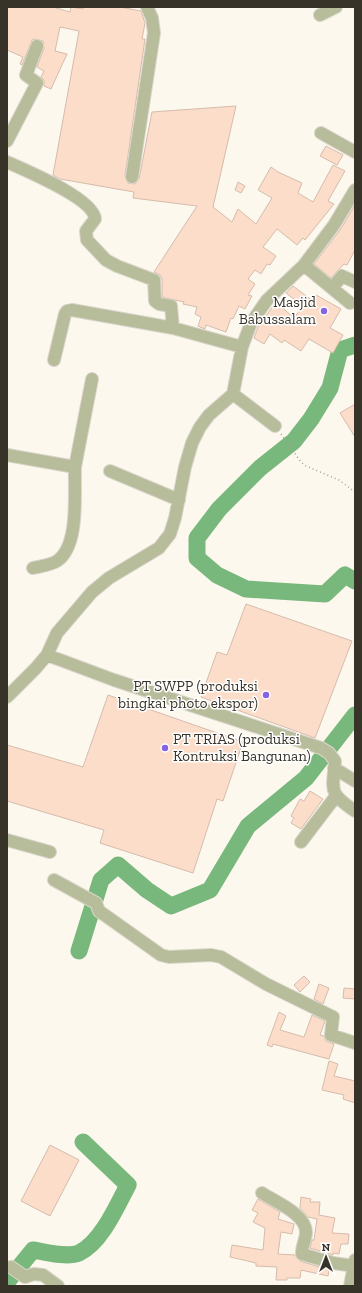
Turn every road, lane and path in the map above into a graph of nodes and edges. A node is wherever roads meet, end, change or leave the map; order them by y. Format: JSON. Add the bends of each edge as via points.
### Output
{"nodes":[{"id":1,"x":147,"y":7,"type":"edge"},
{"id":2,"x":336,"y":7,"type":"edge"},
{"id":3,"x":320,"y":15,"type":"dead end"},
{"id":4,"x":37,"y":46,"type":"dead end"},
{"id":5,"x":321,"y":133,"type":"dead end"},
{"id":6,"x":7,"y":140,"type":"edge"},
{"id":7,"x":355,"y":152,"type":"edge"},
{"id":8,"x":7,"y":162,"type":"edge"},
{"id":9,"x":132,"y":177,"type":"dead end"},
{"id":10,"x":355,"y":190,"type":"edge"},
{"id":11,"x":304,"y":265,"type":"junction"},
{"id":12,"x":355,"y":282,"type":"edge"},
{"id":13,"x":332,"y":288,"type":"junction"},
{"id":14,"x":350,"y":303,"type":"dead end"},
{"id":15,"x":173,"y":328,"type":"junction"},
{"id":16,"x":242,"y":347,"type":"junction"},
{"id":17,"x":54,"y":360,"type":"dead end"},
{"id":18,"x":92,"y":379,"type":"dead end"},
{"id":19,"x":233,"y":394,"type":"junction"},
{"id":20,"x":275,"y":426,"type":"joint"},
{"id":21,"x":7,"y":455,"type":"edge"},
{"id":22,"x":75,"y":466,"type":"junction"},
{"id":23,"x":110,"y":471,"type":"dead end"},
{"id":24,"x":355,"y":492,"type":"edge"},
{"id":25,"x":179,"y":500,"type":"junction"},
{"id":26,"x":33,"y":568,"type":"dead end"},
{"id":27,"x":47,"y":655,"type":"junction"},
{"id":28,"x":7,"y":696,"type":"edge"},
{"id":29,"x":334,"y":768,"type":"junction"},
{"id":30,"x":355,"y":782,"type":"edge"},
{"id":31,"x":336,"y":796,"type":"junction"},
{"id":32,"x":355,"y":811,"type":"edge"},
{"id":33,"x":7,"y":840,"type":"edge"},
{"id":34,"x":301,"y":842,"type":"dead end"},
{"id":35,"x":50,"y":852,"type":"dead end"},
{"id":36,"x":54,"y":880,"type":"dead end"},
{"id":37,"x":355,"y":1043,"type":"edge"},
{"id":38,"x":262,"y":1193,"type":"dead end"},
{"id":39,"x":354,"y":1263,"type":"edge"},
{"id":40,"x":11,"y":1267,"type":"dead end"},
{"id":41,"x":58,"y":1286,"type":"edge"},
{"id":42,"x":350,"y":1286,"type":"edge"}],
"edges":[{"from":1,"to":9,"type":"street","via":[[154,33]]},
{"from":2,"to":3,"type":"street"},
{"from":4,"to":6,"type":"street","via":[[26,75],[37,83]]},
{"from":5,"to":7,"type":"street"},
{"from":8,"to":15,"type":"street","via":[[35,174],[82,201],[92,210],[95,219],[86,231],[87,240],[98,253],[112,263],[154,280],[155,301],[171,306]]},
{"from":10,"to":11,"type":"street","via":[[334,225]]},
{"from":11,"to":13,"type":"street"},
{"from":11,"to":16,"type":"street","via":[[260,309],[251,323]]},
{"from":12,"to":13,"type":"street","via":[[342,276]]},
{"from":13,"to":14,"type":"street"},
{"from":15,"to":16,"type":"street"},
{"from":15,"to":17,"type":"street","via":[[67,311],[64,314]]},
{"from":16,"to":19,"type":"street"},
{"from":18,"to":22,"type":"street"},
{"from":19,"to":20,"type":"street"},
{"from":19,"to":25,"type":"street","via":[[209,415],[195,438],[185,467]]},
{"from":20,"to":24,"type":"path","via":[[306,466],[339,480]]},
{"from":21,"to":22,"type":"street"},
{"from":22,"to":26,"type":"street","via":[[74,524],[67,549],[56,562]]},
{"from":23,"to":25,"type":"street"},
{"from":25,"to":27,"type":"street","via":[[170,534],[159,548],[109,578],[92,592],[57,633]]},
{"from":27,"to":28,"type":"street"},
{"from":27,"to":29,"type":"street","via":[[325,751],[335,761]]},
{"from":29,"to":30,"type":"street"},
{"from":29,"to":31,"type":"street","via":[[332,789]]},
{"from":31,"to":32,"type":"street"},
{"from":31,"to":34,"type":"street"},
{"from":33,"to":35,"type":"street"},
{"from":36,"to":37,"type":"street","via":[[94,902],[99,911],[161,955],[221,957],[266,984],[333,1017],[331,1035]]},
{"from":38,"to":39,"type":"street","via":[[285,1206],[303,1224],[306,1234],[302,1254],[333,1263]]},
{"from":39,"to":42,"type":"street"},
{"from":40,"to":41,"type":"street","via":[[25,1277],[43,1275]]}]}
